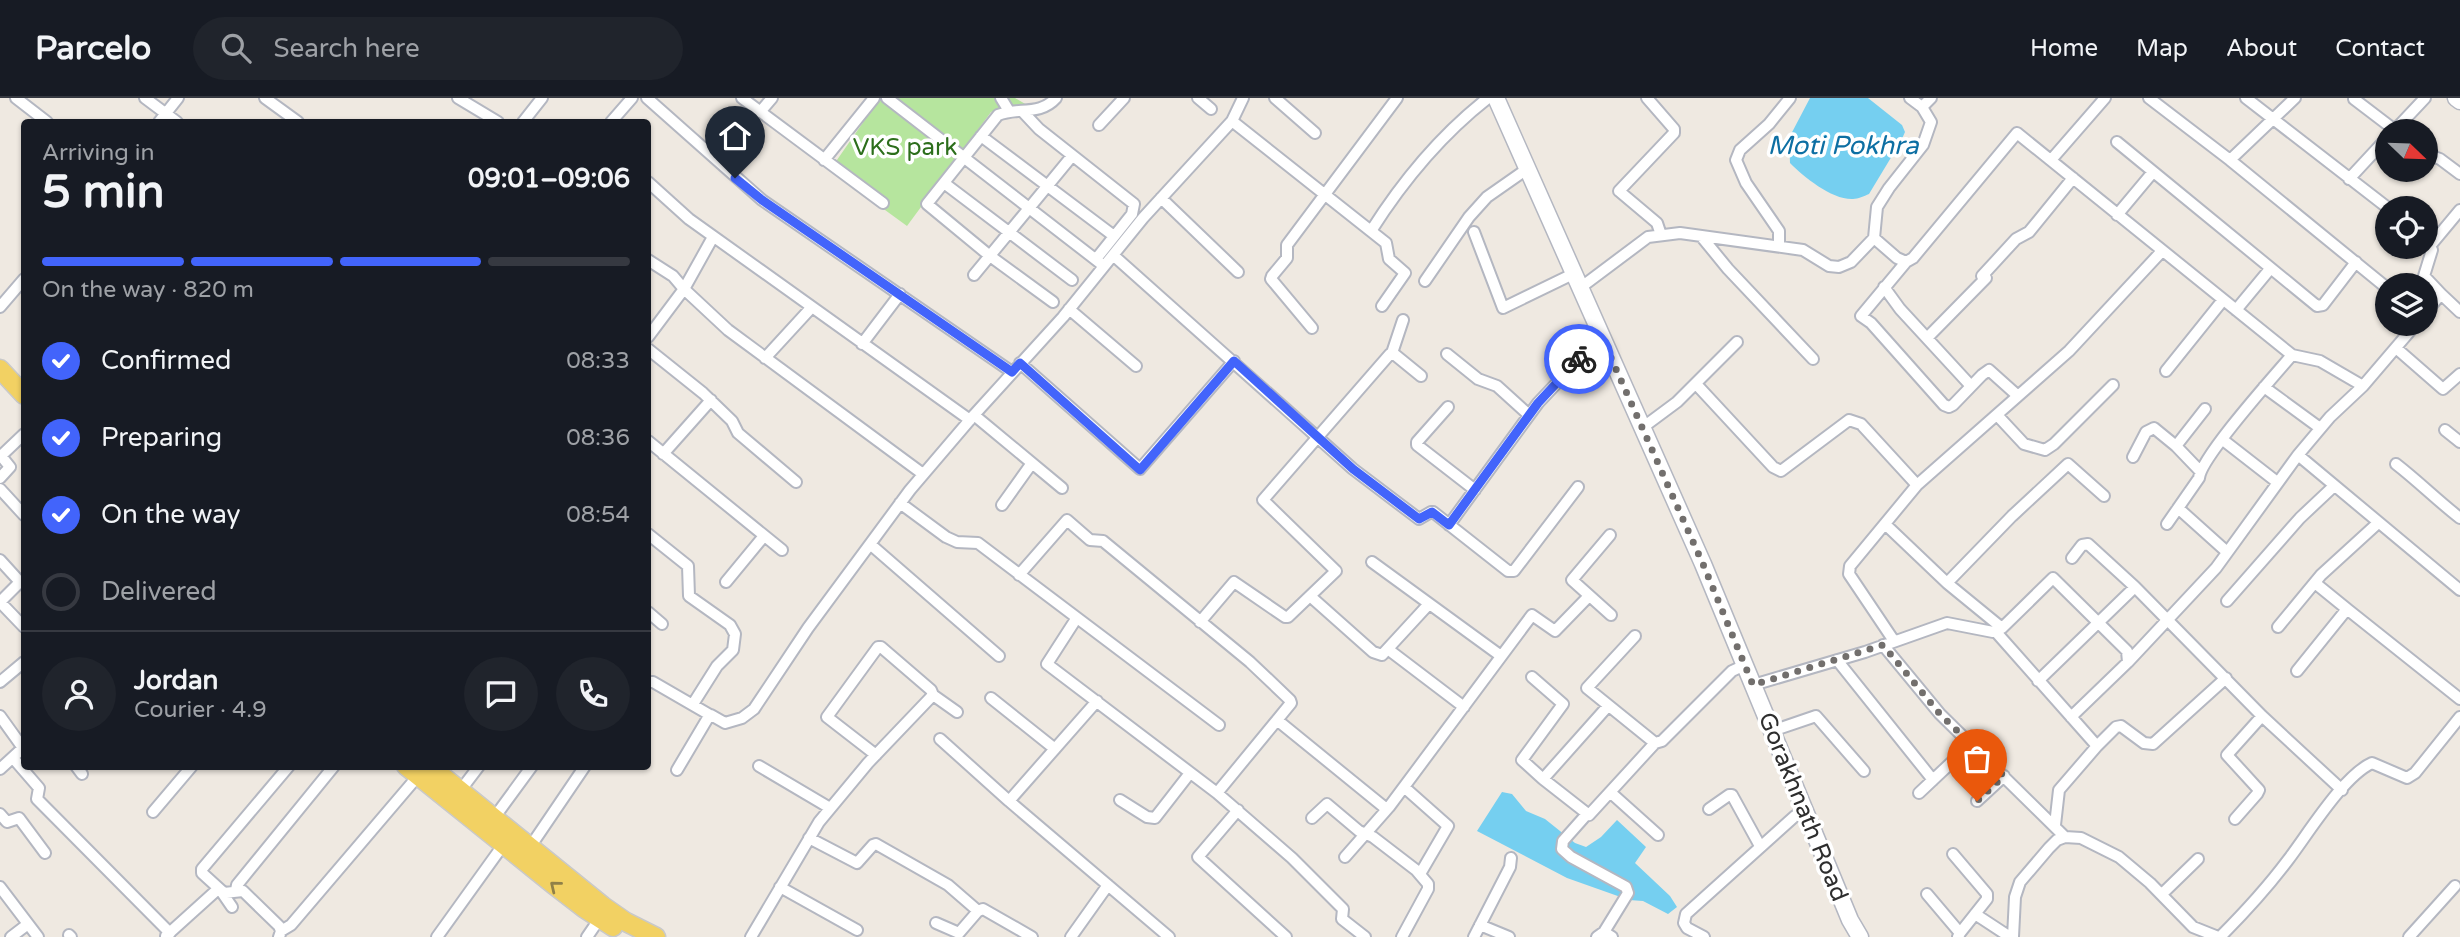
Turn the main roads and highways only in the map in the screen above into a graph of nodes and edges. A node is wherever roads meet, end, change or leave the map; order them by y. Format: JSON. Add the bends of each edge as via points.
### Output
{"nodes":[{"id":1,"x":1496,"y":98,"type":"edge"},
{"id":2,"x":2456,"y":98,"type":"edge"},
{"id":3,"x":2460,"y":101,"type":"edge"},
{"id":4,"x":0,"y":369,"type":"edge"},
{"id":5,"x":0,"y":386,"type":"edge"},
{"id":6,"x":21,"y":392,"type":"edge"},
{"id":7,"x":21,"y":408,"type":"edge"},
{"id":8,"x":418,"y":770,"type":"edge"},
{"id":9,"x":508,"y":839,"type":"junction"},
{"id":10,"x":526,"y":853,"type":"junction"},
{"id":11,"x":632,"y":937,"type":"edge"},
{"id":12,"x":656,"y":937,"type":"edge"},
{"id":13,"x":1860,"y":937,"type":"edge"}],
"edges":[{"from":1,"to":13,"type":"main road","name":"Gorakhnath Road","via":[[1703,564]]},
{"from":2,"to":3,"type":"main road"},
{"from":4,"to":6,"type":"main road"},
{"from":5,"to":7,"type":"main road"},
{"from":8,"to":9,"type":"main road"},
{"from":8,"to":9,"type":"main road","via":[[460,791],[494,818]]},
{"from":9,"to":10,"type":"main road"},
{"from":11,"to":10,"type":"main road","one_way":true,"via":[[564,893]]},
{"from":10,"to":12,"type":"main road","via":[[626,922]]}]}
